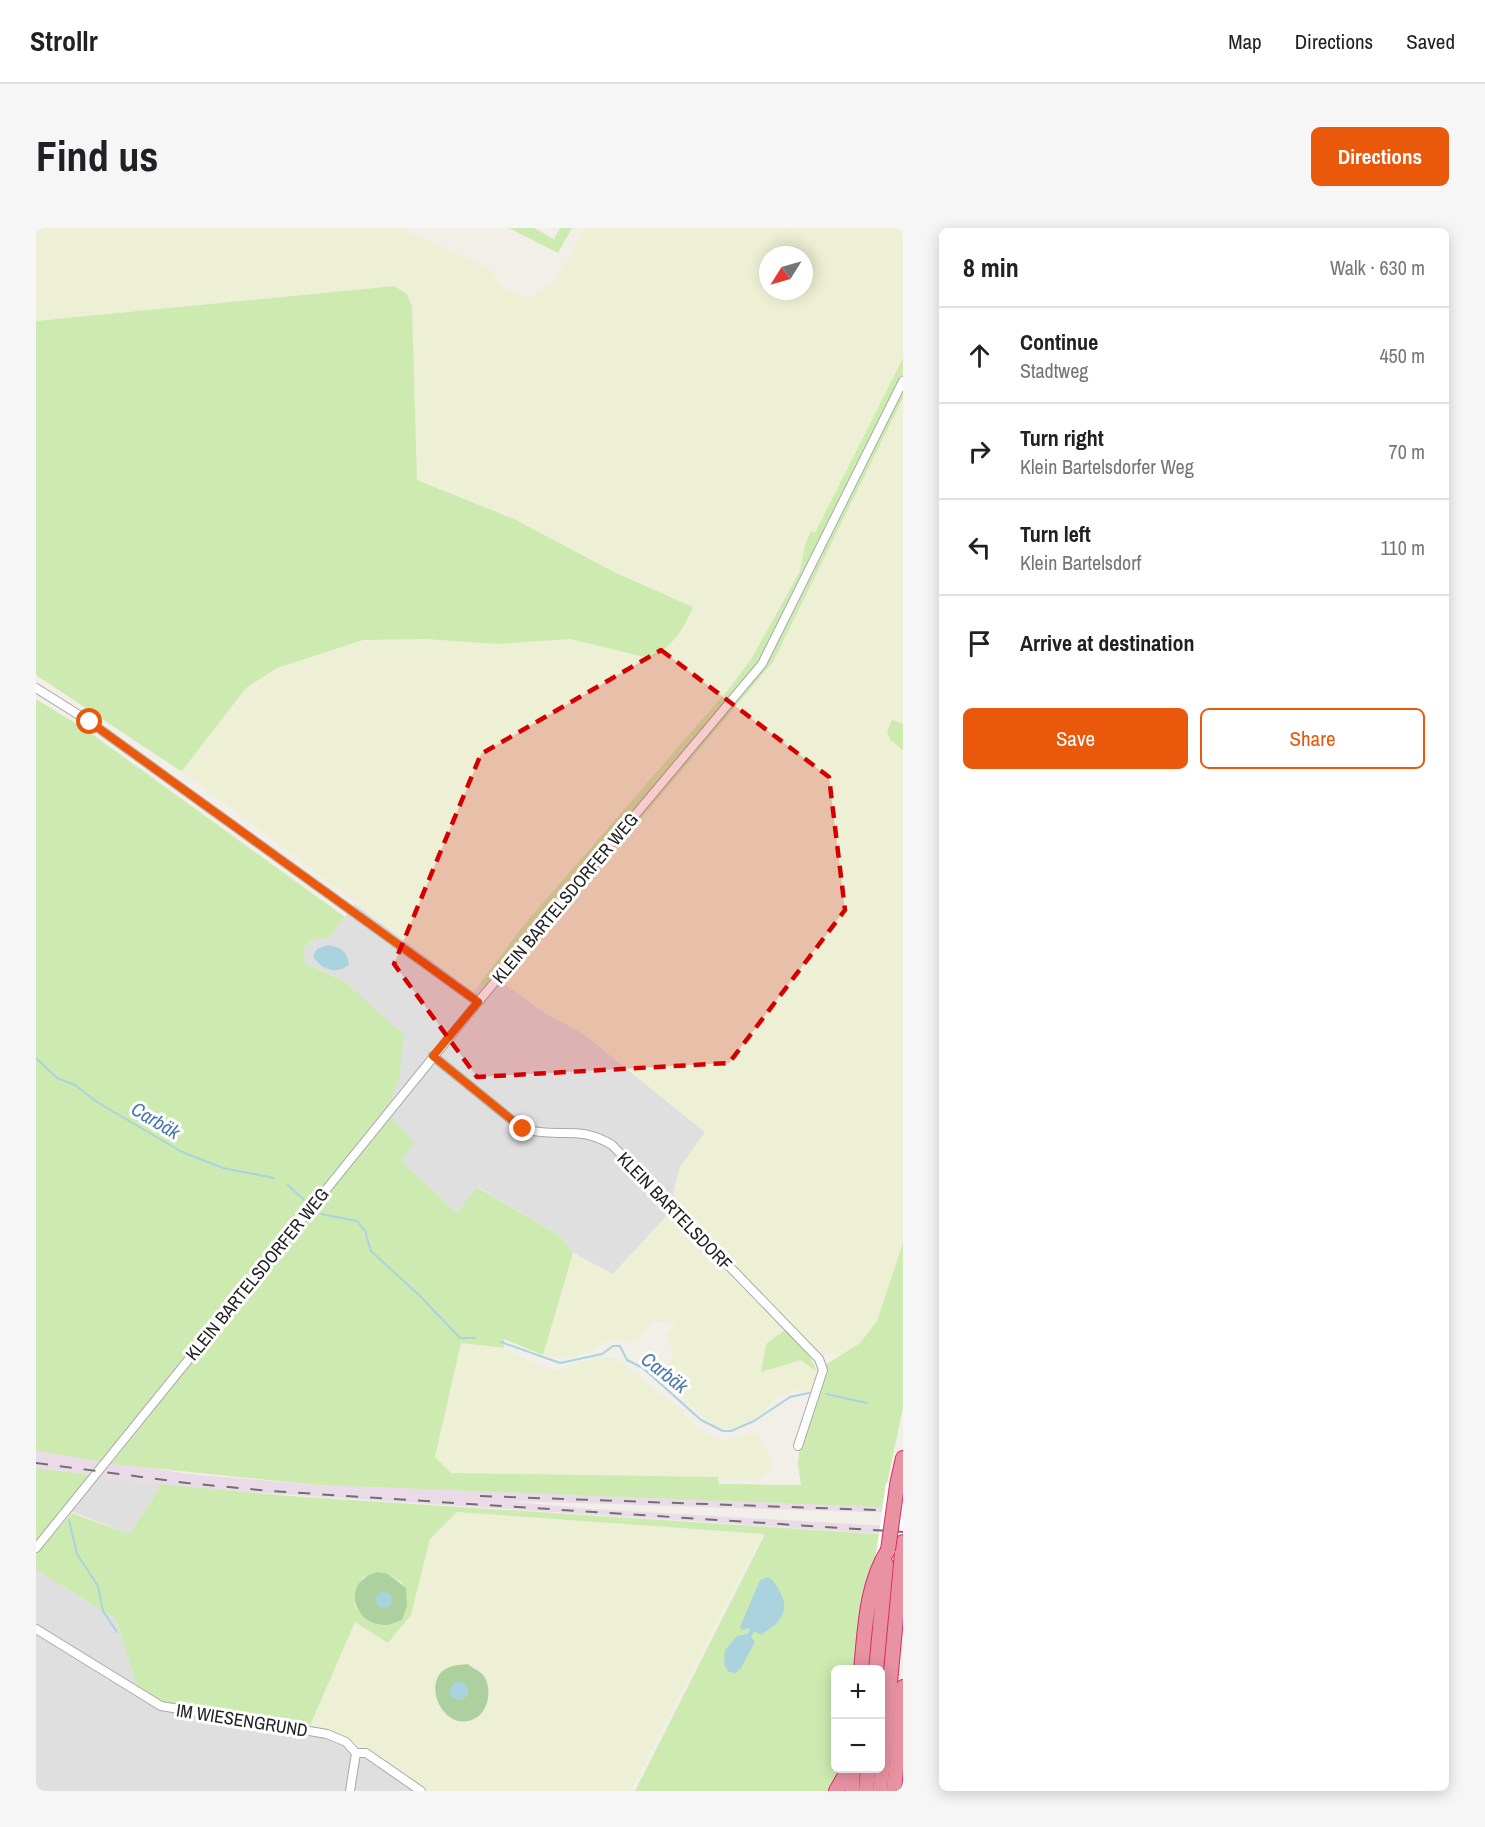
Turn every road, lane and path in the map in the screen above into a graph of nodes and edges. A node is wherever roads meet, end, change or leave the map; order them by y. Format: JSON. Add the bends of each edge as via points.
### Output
{"nodes":[{"id":1,"x":903,"y":381,"type":"edge"},
{"id":2,"x":36,"y":688,"type":"edge"},
{"id":3,"x":478,"y":1002,"type":"junction"},
{"id":4,"x":433,"y":1056,"type":"junction"},
{"id":5,"x":798,"y":1446,"type":"dead end"},
{"id":6,"x":903,"y":1458,"type":"edge"},
{"id":7,"x":36,"y":1548,"type":"edge"},
{"id":8,"x":888,"y":1550,"type":"junction"},
{"id":9,"x":903,"y":1552,"type":"edge"},
{"id":10,"x":36,"y":1629,"type":"edge"},
{"id":11,"x":862,"y":1665,"type":"edge"},
{"id":12,"x":876,"y":1665,"type":"edge"},
{"id":13,"x":903,"y":1687,"type":"edge"},
{"id":14,"x":356,"y":1753,"type":"junction"},
{"id":15,"x":897,"y":1754,"type":"junction"},
{"id":16,"x":848,"y":1773,"type":"edge"},
{"id":17,"x":851,"y":1773,"type":"edge"},
{"id":18,"x":868,"y":1773,"type":"edge"},
{"id":19,"x":903,"y":1777,"type":"edge"},
{"id":20,"x":350,"y":1791,"type":"edge"},
{"id":21,"x":421,"y":1791,"type":"edge"},
{"id":22,"x":836,"y":1791,"type":"edge"},
{"id":23,"x":852,"y":1791,"type":"edge"},
{"id":24,"x":866,"y":1791,"type":"edge"},
{"id":25,"x":880,"y":1791,"type":"edge"},
{"id":26,"x":894,"y":1791,"type":"edge"}],
"edges":[{"from":1,"to":3,"type":"street","name":"KLEIN BARTELSDORFER WEG","via":[[762,664]]},
{"from":2,"to":3,"type":"street","via":[[90,722]]},
{"from":3,"to":4,"type":"street","name":"KLEIN BARTELSDORFER WEG"},
{"from":4,"to":5,"type":"street","name":"KLEIN BARTELSDORF","via":[[523,1129],[537,1133],[587,1132],[612,1145],[819,1359],[823,1370]]},
{"from":4,"to":7,"type":"street","name":"KLEIN BARTELSDORFER WEG"},
{"from":6,"to":8,"type":"highway","bridge":true},
{"from":8,"to":11,"type":"highway","via":[[871,1596]]},
{"from":8,"to":12,"type":"highway"},
{"from":9,"to":25,"type":"highway"},
{"from":10,"to":14,"type":"street","name":"IM WIESENGRUND","via":[[161,1706],[327,1734],[346,1742]]},
{"from":13,"to":15,"type":"highway"},
{"from":14,"to":20,"type":"street"},
{"from":14,"to":21,"type":"street","name":"IM WIESENGRUND","via":[[366,1753]]},
{"from":15,"to":19,"type":"highway"},
{"from":15,"to":26,"type":"highway"},
{"from":16,"to":22,"type":"highway"},
{"from":17,"to":23,"type":"highway"},
{"from":18,"to":24,"type":"highway"}]}
